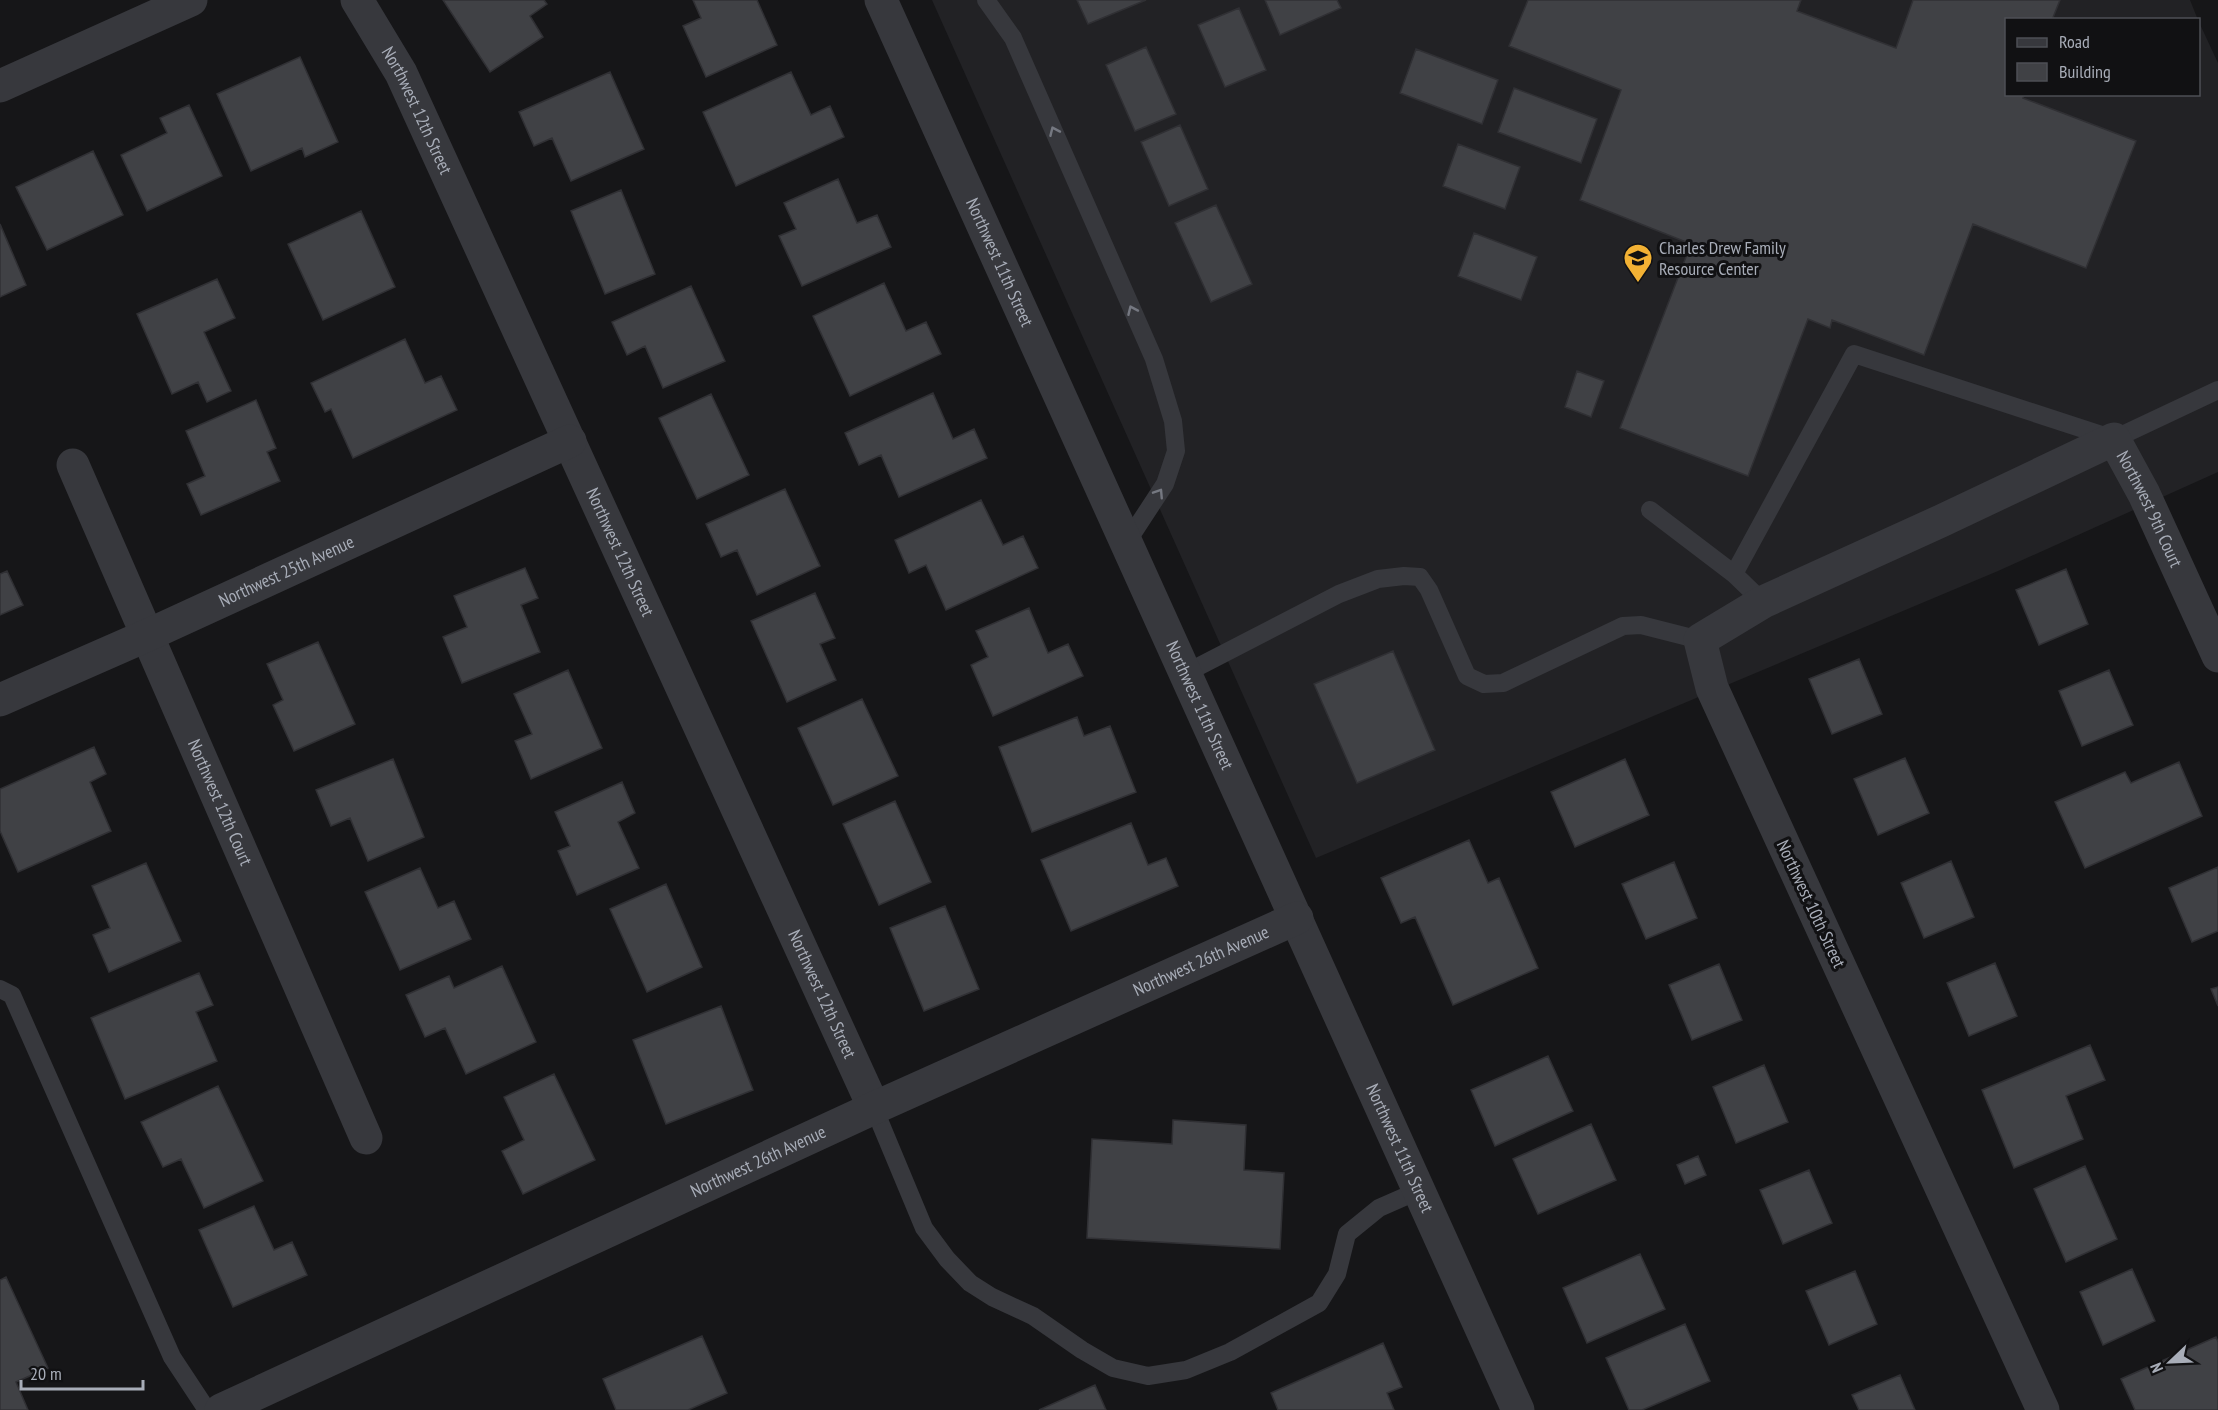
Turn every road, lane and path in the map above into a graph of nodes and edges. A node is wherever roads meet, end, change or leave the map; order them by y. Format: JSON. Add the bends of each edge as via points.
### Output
{"nodes":[{"id":1,"x":191,"y":0,"type":"edge"},
{"id":2,"x":357,"y":0,"type":"edge"},
{"id":3,"x":881,"y":0,"type":"edge"},
{"id":4,"x":986,"y":0,"type":"edge"},
{"id":5,"x":0,"y":86,"type":"edge"},
{"id":6,"x":2218,"y":390,"type":"edge"},
{"id":7,"x":2114,"y":439,"type":"junction"},
{"id":8,"x":570,"y":441,"type":"junction"},
{"id":9,"x":73,"y":465,"type":"dead end"},
{"id":10,"x":1650,"y":510,"type":"dead end"},
{"id":11,"x":1127,"y":542,"type":"junction"},
{"id":12,"x":1734,"y":574,"type":"junction"},
{"id":13,"x":1763,"y":602,"type":"junction"},
{"id":14,"x":148,"y":635,"type":"junction"},
{"id":15,"x":1700,"y":640,"type":"junction"},
{"id":16,"x":2218,"y":656,"type":"edge"},
{"id":17,"x":1186,"y":674,"type":"junction"},
{"id":18,"x":0,"y":700,"type":"edge"},
{"id":19,"x":1297,"y":918,"type":"junction"},
{"id":20,"x":0,"y":989,"type":"edge"},
{"id":21,"x":874,"y":1108,"type":"junction"},
{"id":22,"x":366,"y":1138,"type":"dead end"},
{"id":23,"x":1420,"y":1190,"type":"junction"},
{"id":24,"x":207,"y":1410,"type":"edge"},
{"id":25,"x":221,"y":1410,"type":"edge"},
{"id":26,"x":1518,"y":1410,"type":"edge"},
{"id":27,"x":2043,"y":1410,"type":"edge"}],
"edges":[{"from":1,"to":5,"type":"street"},
{"from":2,"to":8,"type":"street","name":"Northwest 12th Street","via":[[400,73]]},
{"from":3,"to":11,"type":"street","name":"Northwest 11th Street"},
{"from":11,"to":4,"type":"lane","one_way":true,"via":[[1165,484],[1176,451],[1173,421],[1154,360],[1013,38]]},
{"from":6,"to":7,"type":"lane"},
{"from":7,"to":12,"type":"lane","via":[[1854,354]]},
{"from":7,"to":13,"type":"street","name":"Northwest 9th Court"},
{"from":7,"to":16,"type":"street","name":"Northwest 9th Court","via":[[2144,494]]},
{"from":8,"to":14,"type":"street","name":"Northwest 25th Avenue"},
{"from":8,"to":21,"type":"street","name":"Northwest 12th Street"},
{"from":9,"to":14,"type":"street","name":"Northwest 12th Court"},
{"from":10,"to":12,"type":"lane"},
{"from":11,"to":17,"type":"street","name":"Northwest 11th Street"},
{"from":12,"to":13,"type":"lane"},
{"from":13,"to":15,"type":"street"},
{"from":14,"to":18,"type":"street","name":"Northwest 25th Avenue"},
{"from":14,"to":22,"type":"street","name":"Northwest 12th Court"},
{"from":15,"to":17,"type":"lane","via":[[1641,625],[1623,626],[1503,683],[1484,684],[1467,676],[1420,577],[1404,576],[1378,579],[1339,594]]},
{"from":15,"to":27,"type":"street","name":"Northwest 10th Street","via":[[1712,688]]},
{"from":17,"to":19,"type":"street","name":"Northwest 11th Street"},
{"from":19,"to":21,"type":"street","name":"Northwest 26th Avenue"},
{"from":19,"to":23,"type":"street","name":"Northwest 11th Street"},
{"from":20,"to":24,"type":"lane","via":[[12,994],[172,1357]]},
{"from":21,"to":23,"type":"lane","via":[[924,1228],[970,1283],[1033,1316],[1113,1368],[1148,1376],[1186,1370],[1230,1352],[1319,1303],[1337,1274],[1347,1234],[1380,1208]]},
{"from":21,"to":25,"type":"street","name":"Northwest 26th Avenue"},
{"from":23,"to":26,"type":"street","name":"Northwest 11th Street"}]}
